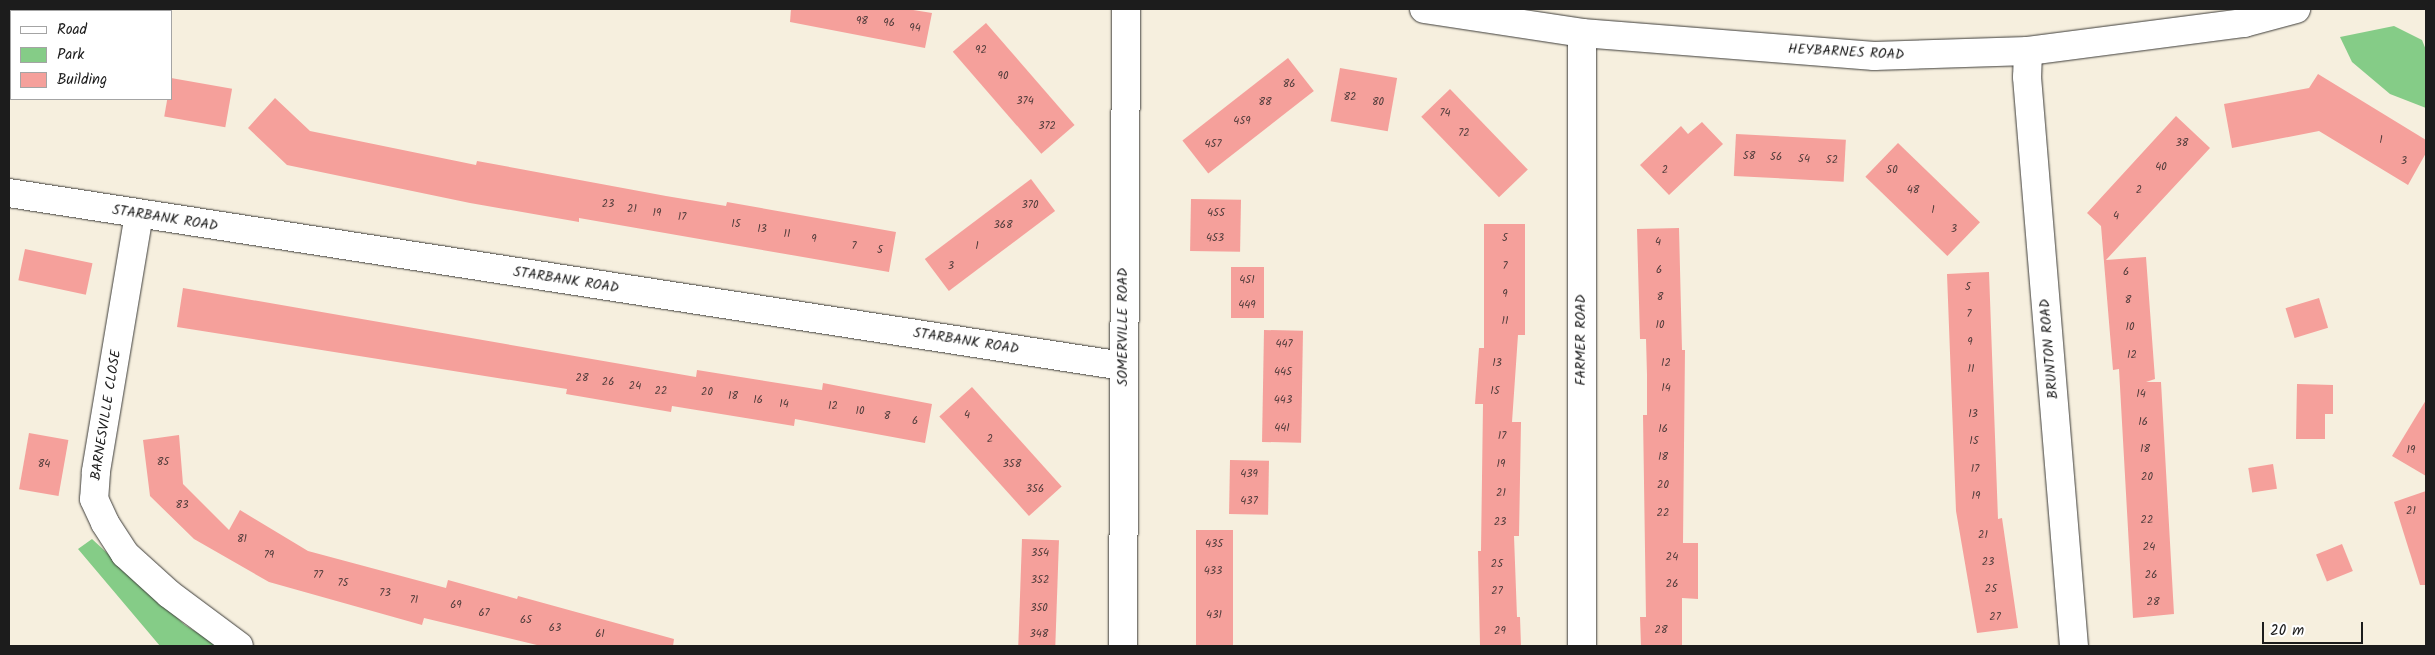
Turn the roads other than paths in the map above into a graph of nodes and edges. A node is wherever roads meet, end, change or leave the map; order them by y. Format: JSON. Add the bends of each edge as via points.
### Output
{"nodes":[{"id":1,"x":1126,"y":9,"type":"edge"},
{"id":2,"x":1424,"y":9,"type":"edge"},
{"id":3,"x":2296,"y":9,"type":"edge"},
{"id":4,"x":1582,"y":33,"type":"junction"},
{"id":5,"x":2028,"y":51,"type":"junction"},
{"id":6,"x":9,"y":193,"type":"edge"},
{"id":7,"x":139,"y":214,"type":"junction"},
{"id":8,"x":1123,"y":366,"type":"junction"},
{"id":9,"x":239,"y":646,"type":"edge"},
{"id":10,"x":1123,"y":646,"type":"edge"},
{"id":11,"x":1582,"y":646,"type":"edge"},
{"id":12,"x":2074,"y":646,"type":"edge"}],
"edges":[{"from":1,"to":8,"type":"street","name":"SOMERVILLE ROAD"},
{"from":2,"to":4,"type":"street","name":"HEYBARNES ROAD"},
{"from":3,"to":5,"type":"street","name":"HEYBARNES ROAD","via":[[2244,23]]},
{"from":4,"to":5,"type":"street","name":"HEYBARNES ROAD","via":[[1874,56]]},
{"from":4,"to":11,"type":"street","name":"FARMER ROAD"},
{"from":5,"to":12,"type":"street","name":"BRUNTON ROAD","via":[[2027,77]]},
{"from":6,"to":7,"type":"street","name":"STARBANK ROAD"},
{"from":7,"to":8,"type":"street","name":"STARBANK ROAD"},
{"from":7,"to":9,"type":"street","name":"BARNESVILLE CLOSE","via":[[94,499],[104,523],[125,554],[169,594]]},
{"from":8,"to":10,"type":"street","name":"SOMERVILLE ROAD"}]}
